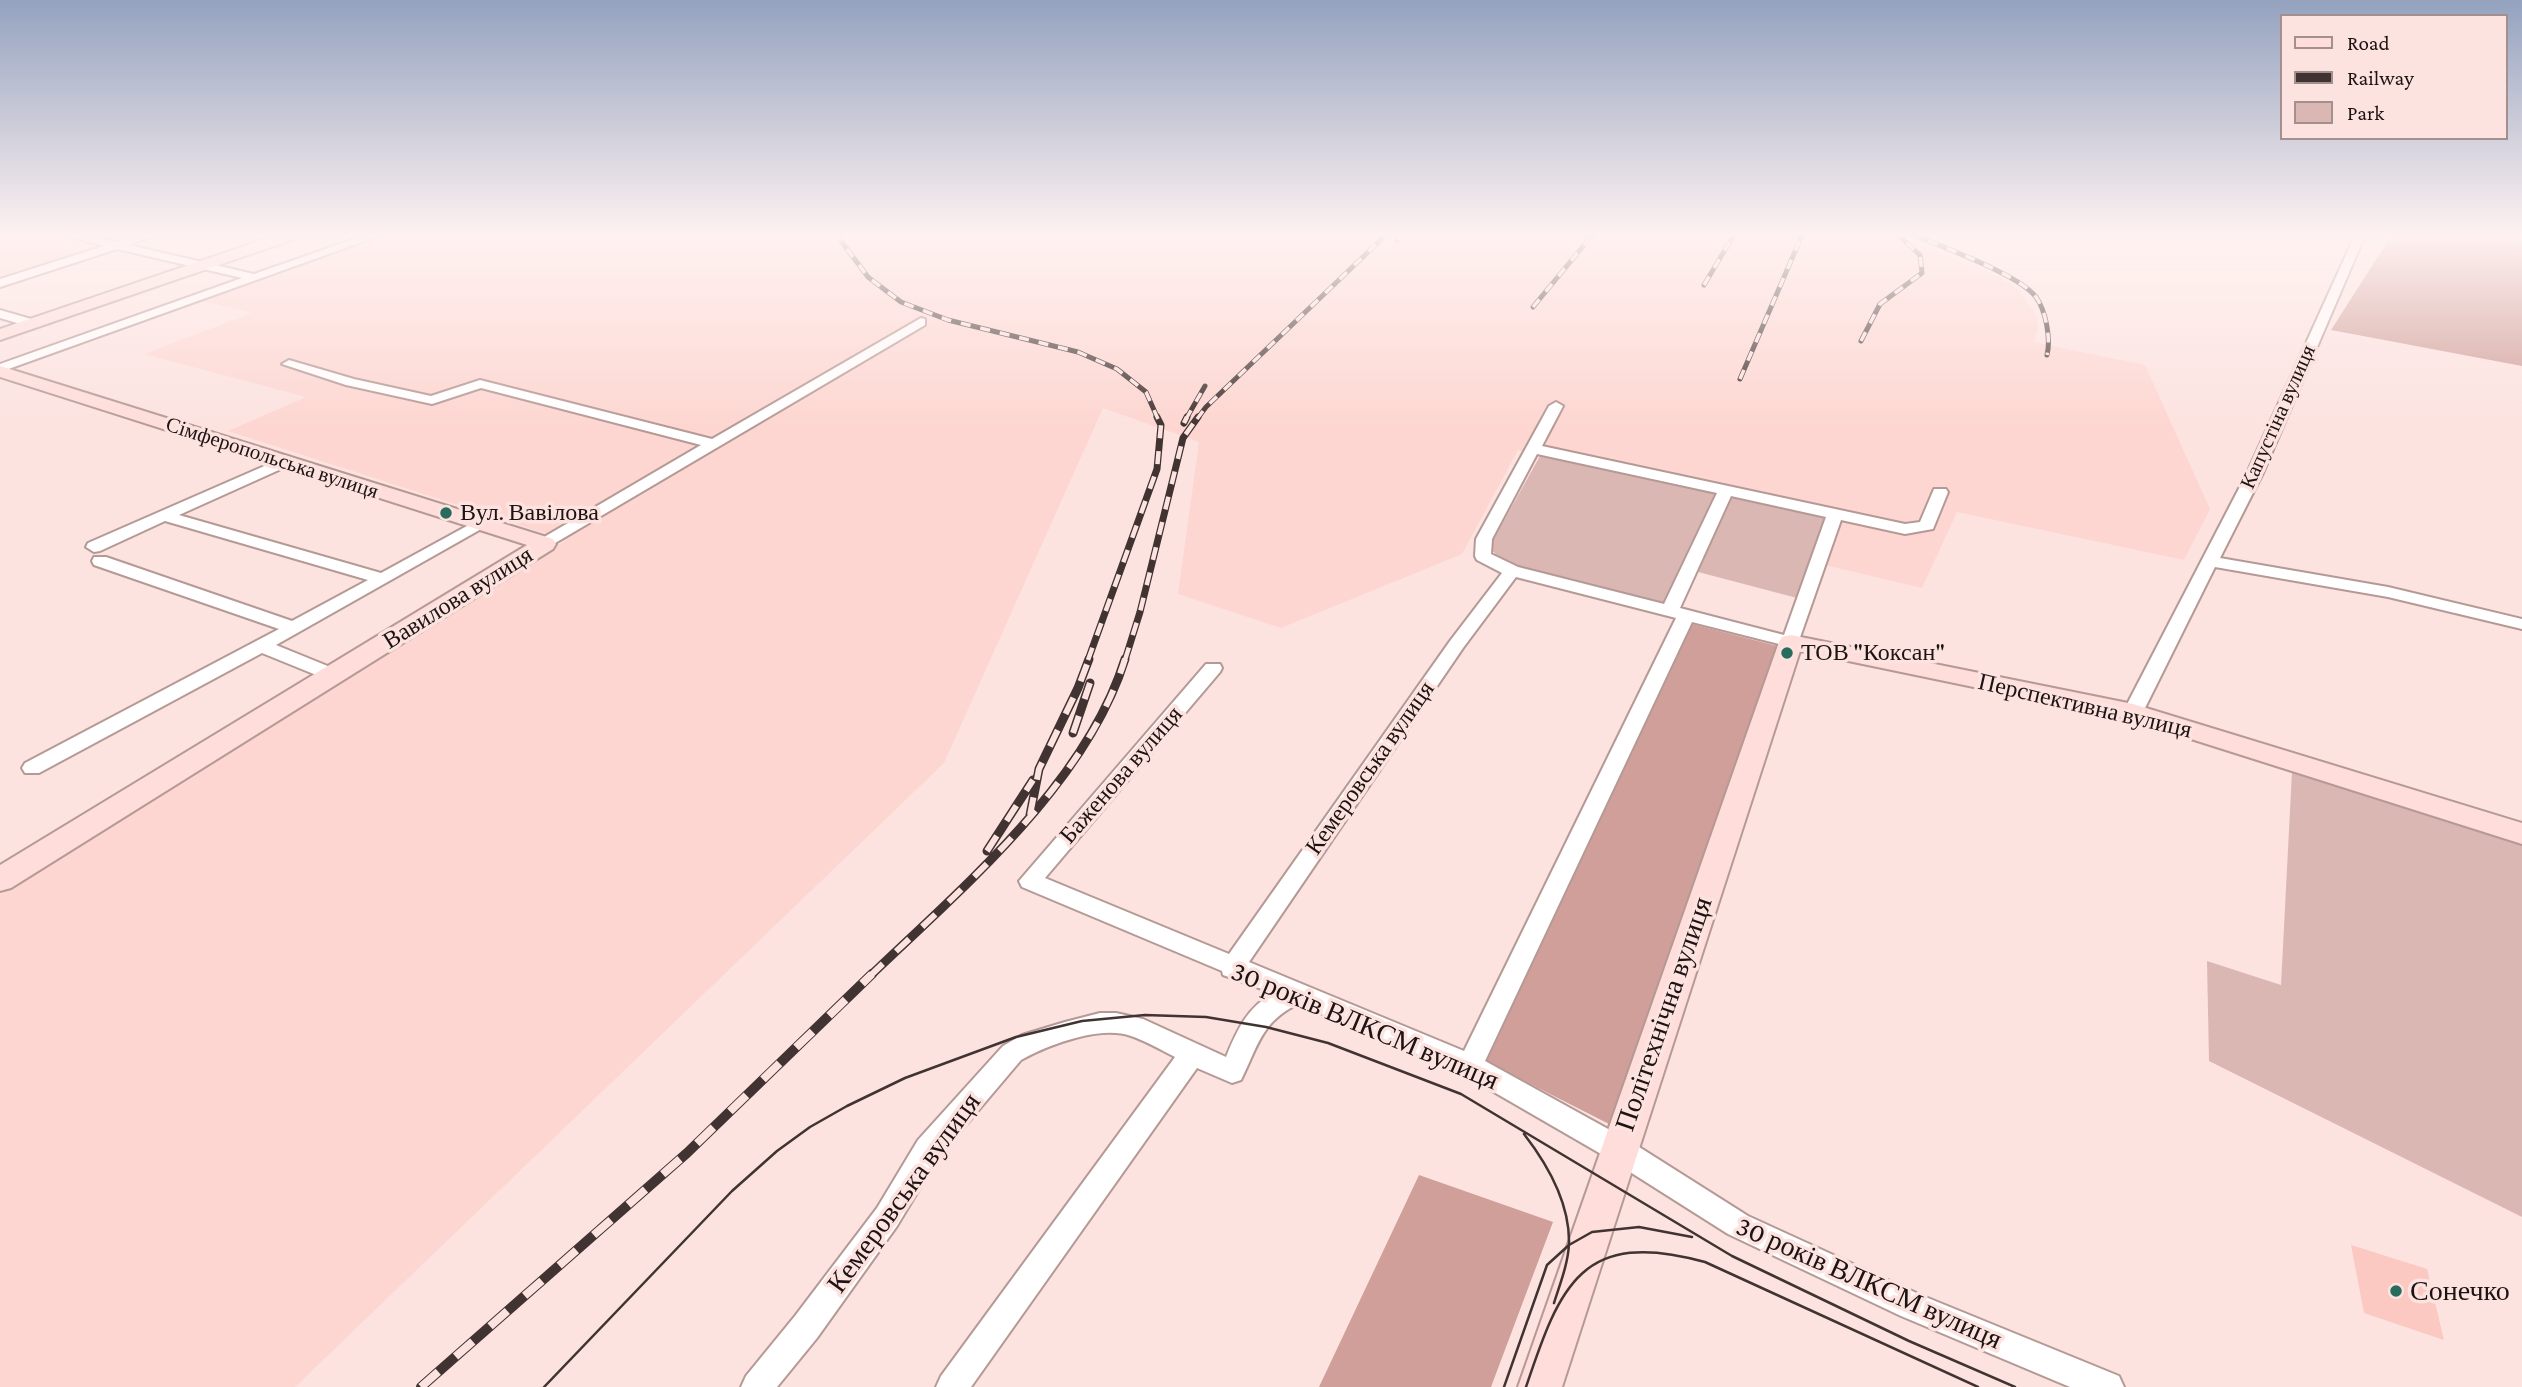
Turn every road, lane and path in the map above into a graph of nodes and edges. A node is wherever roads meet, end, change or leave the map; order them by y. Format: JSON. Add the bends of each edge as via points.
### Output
{"nodes":[{"id":1,"x":111,"y":298,"type":"edge"},
{"id":2,"x":202,"y":298,"type":"edge"},
{"id":3,"x":2332,"y":298,"type":"edge"},
{"id":4,"x":0,"y":314,"type":"edge"},
{"id":5,"x":920,"y":322,"type":"dead end"},
{"id":6,"x":34,"y":324,"type":"junction"},
{"id":7,"x":0,"y":335,"type":"edge"},
{"id":8,"x":289,"y":364,"type":"dead end"},
{"id":9,"x":0,"y":370,"type":"edge"},
{"id":10,"x":1556,"y":406,"type":"dead end"},
{"id":11,"x":713,"y":444,"type":"junction"},
{"id":12,"x":1533,"y":449,"type":"junction"},
{"id":13,"x":285,"y":462,"type":"junction"},
{"id":14,"x":1726,"y":491,"type":"junction"},
{"id":15,"x":1940,"y":492,"type":"dead end"},
{"id":16,"x":1835,"y":514,"type":"junction"},
{"id":17,"x":164,"y":516,"type":"junction"},
{"id":18,"x":482,"y":524,"type":"junction"},
{"id":19,"x":545,"y":544,"type":"junction"},
{"id":20,"x":2210,"y":561,"type":"junction"},
{"id":21,"x":1512,"y":571,"type":"junction"},
{"id":22,"x":383,"y":579,"type":"junction"},
{"id":23,"x":1678,"y":613,"type":"junction"},
{"id":24,"x":2522,"y":624,"type":"edge"},
{"id":25,"x":294,"y":628,"type":"junction"},
{"id":26,"x":1791,"y":642,"type":"junction"},
{"id":27,"x":261,"y":646,"type":"junction"},
{"id":28,"x":1213,"y":668,"type":"dead end"},
{"id":29,"x":333,"y":675,"type":"junction"},
{"id":30,"x":2133,"y":712,"type":"junction"},
{"id":31,"x":32,"y":768,"type":"dead end"},
{"id":32,"x":2522,"y":834,"type":"edge"},
{"id":33,"x":0,"y":880,"type":"edge"},
{"id":34,"x":1030,"y":881,"type":"joint"},
{"id":35,"x":1232,"y":968,"type":"junction"},
{"id":36,"x":1295,"y":994,"type":"junction"},
{"id":37,"x":1193,"y":1053,"type":"junction"},
{"id":38,"x":1470,"y":1065,"type":"junction"},
{"id":39,"x":1618,"y":1149,"type":"junction"},
{"id":40,"x":757,"y":1387,"type":"edge"},
{"id":41,"x":952,"y":1387,"type":"edge"},
{"id":42,"x":1540,"y":1387,"type":"edge"},
{"id":43,"x":2108,"y":1387,"type":"edge"}],
"edges":[{"from":1,"to":6,"type":"street"},
{"from":2,"to":9,"type":"street"},
{"from":3,"to":20,"type":"street","name":"Капустіна вулиця","via":[[2255,473]]},
{"from":4,"to":6,"type":"street"},
{"from":5,"to":11,"type":"street","name":"Вавилова вулиця"},
{"from":6,"to":7,"type":"street"},
{"from":8,"to":11,"type":"street","via":[[425,400],[480,384]]},
{"from":9,"to":13,"type":"street","name":"Сімферопольська вулиця"},
{"from":10,"to":12,"type":"street","name":"Перспективна вулиця"},
{"from":11,"to":19,"type":"street","name":"Вавилова вулиця"},
{"from":12,"to":14,"type":"street"},
{"from":12,"to":21,"type":"street","name":"Перспективна вулиця","via":[[1481,550],[1490,562]]},
{"from":13,"to":17,"type":"street"},
{"from":13,"to":18,"type":"street","name":"Сімферопольська вулиця"},
{"from":14,"to":16,"type":"street"},
{"from":14,"to":23,"type":"street"},
{"from":15,"to":16,"type":"street","via":[[1923,528],[1906,529]]},
{"from":16,"to":26,"type":"street"},
{"from":17,"to":22,"type":"street"},
{"from":17,"to":25,"type":"street","via":[[97,554]]},
{"from":18,"to":19,"type":"street","name":"Сімферопольська вулиця"},
{"from":18,"to":22,"type":"street"},
{"from":19,"to":29,"type":"street","name":"Вавилова вулиця"},
{"from":20,"to":24,"type":"street","via":[[2388,592]]},
{"from":20,"to":30,"type":"street","name":"Капустіна вулиця"},
{"from":21,"to":23,"type":"street","name":"Перспективна вулиця"},
{"from":21,"to":35,"type":"street","name":"Кемеровська вулиця"},
{"from":22,"to":25,"type":"street"},
{"from":23,"to":26,"type":"street","name":"Перспективна вулиця"},
{"from":23,"to":38,"type":"street"},
{"from":25,"to":27,"type":"street"},
{"from":26,"to":30,"type":"street","name":"Перспективна вулиця"},
{"from":26,"to":39,"type":"street","name":"Політехнічна вулиця"},
{"from":27,"to":29,"type":"street"},
{"from":27,"to":31,"type":"street"},
{"from":28,"to":34,"type":"street","name":"Баженова вулиця"},
{"from":29,"to":33,"type":"street","name":"Вавилова вулиця"},
{"from":30,"to":32,"type":"street","name":"Перспективна вулиця"},
{"from":34,"to":35,"type":"street","name":"30 років ВЛКСМ вулиця"},
{"from":35,"to":36,"type":"street","name":"30 років ВЛКСМ вулиця"},
{"from":36,"to":37,"type":"street","name":"Кемеровська вулиця","via":[[1262,1012],[1232,1072]]},
{"from":36,"to":38,"type":"street","name":"30 років ВЛКСМ вулиця"},
{"from":37,"to":40,"type":"street","name":"Кемеровська вулиця","via":[[1134,1026],[1100,1023],[1031,1042],[1012,1053],[928,1149],[887,1217]]},
{"from":37,"to":41,"type":"street"},
{"from":38,"to":39,"type":"street","name":"30 років ВЛКСМ вулиця"},
{"from":39,"to":42,"type":"street","name":"Політехнічна вулиця"},
{"from":39,"to":43,"type":"street","name":"30 років ВЛКСМ вулиця","via":[[1738,1225],[1912,1306]]}]}
